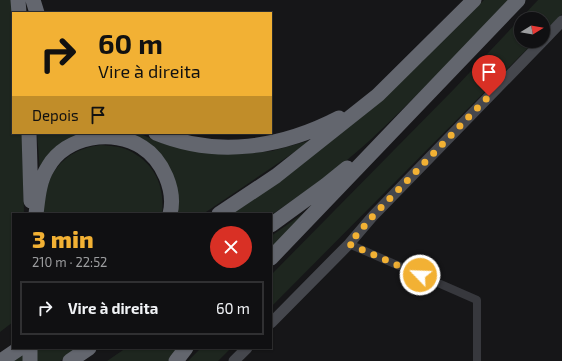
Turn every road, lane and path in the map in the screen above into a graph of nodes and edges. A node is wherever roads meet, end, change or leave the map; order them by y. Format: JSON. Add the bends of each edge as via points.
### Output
{"nodes":[{"id":1,"x":18,"y":0,"type":"edge"},
{"id":2,"x":33,"y":0,"type":"edge"},
{"id":3,"x":474,"y":0,"type":"edge"},
{"id":4,"x":518,"y":0,"type":"edge"},
{"id":5,"x":19,"y":12,"type":"edge"},
{"id":6,"x":38,"y":12,"type":"edge"},
{"id":7,"x":562,"y":21,"type":"edge"},
{"id":8,"x":550,"y":34,"type":"edge"},
{"id":9,"x":536,"y":48,"type":"edge"},
{"id":10,"x":378,"y":95,"type":"junction"},
{"id":11,"x":403,"y":121,"type":"junction"},
{"id":12,"x":29,"y":134,"type":"edge"},
{"id":13,"x":159,"y":134,"type":"edge"},
{"id":14,"x":31,"y":213,"type":"edge"},
{"id":15,"x":36,"y":213,"type":"edge"},
{"id":16,"x":170,"y":213,"type":"edge"},
{"id":17,"x":220,"y":213,"type":"edge"},
{"id":18,"x":272,"y":224,"type":"edge"},
{"id":19,"x":349,"y":244,"type":"junction"},
{"id":20,"x":272,"y":257,"type":"edge"},
{"id":21,"x":272,"y":322,"type":"edge"},
{"id":22,"x":19,"y":349,"type":"edge"},
{"id":23,"x":30,"y":349,"type":"edge"},
{"id":24,"x":88,"y":349,"type":"edge"},
{"id":25,"x":185,"y":349,"type":"edge"},
{"id":26,"x":246,"y":349,"type":"edge"},
{"id":27,"x":1,"y":361,"type":"edge"},
{"id":28,"x":30,"y":361,"type":"edge"},
{"id":29,"x":70,"y":361,"type":"edge"},
{"id":30,"x":176,"y":361,"type":"edge"},
{"id":31,"x":234,"y":361,"type":"edge"},
{"id":32,"x":477,"y":361,"type":"edge"}],
"edges":[{"from":1,"to":5,"type":"highway"},
{"from":2,"to":6,"type":"highway"},
{"from":3,"to":10,"type":"highway"},
{"from":4,"to":11,"type":"highway"},
{"from":7,"to":8,"type":"main road"},
{"from":9,"to":19,"type":"main road","via":[[372,217]]},
{"from":10,"to":13,"type":"highway","via":[[318,129],[265,145],[209,147]]},
{"from":10,"to":17,"type":"highway","via":[[276,176]]},
{"from":11,"to":18,"type":"highway","via":[[326,185]]},
{"from":11,"to":20,"type":"highway"},
{"from":12,"to":14,"type":"highway"},
{"from":15,"to":16,"type":"highway","via":[[42,179],[48,166],[68,146],[94,137],[126,139],[143,147],[165,174],[170,189]]},
{"from":19,"to":21,"type":"main road"},
{"from":19,"to":32,"type":"street","via":[[477,300]]},
{"from":22,"to":27,"type":"highway"},
{"from":23,"to":28,"type":"highway"},
{"from":24,"to":29,"type":"highway"},
{"from":25,"to":30,"type":"highway"},
{"from":26,"to":31,"type":"main road"}]}
